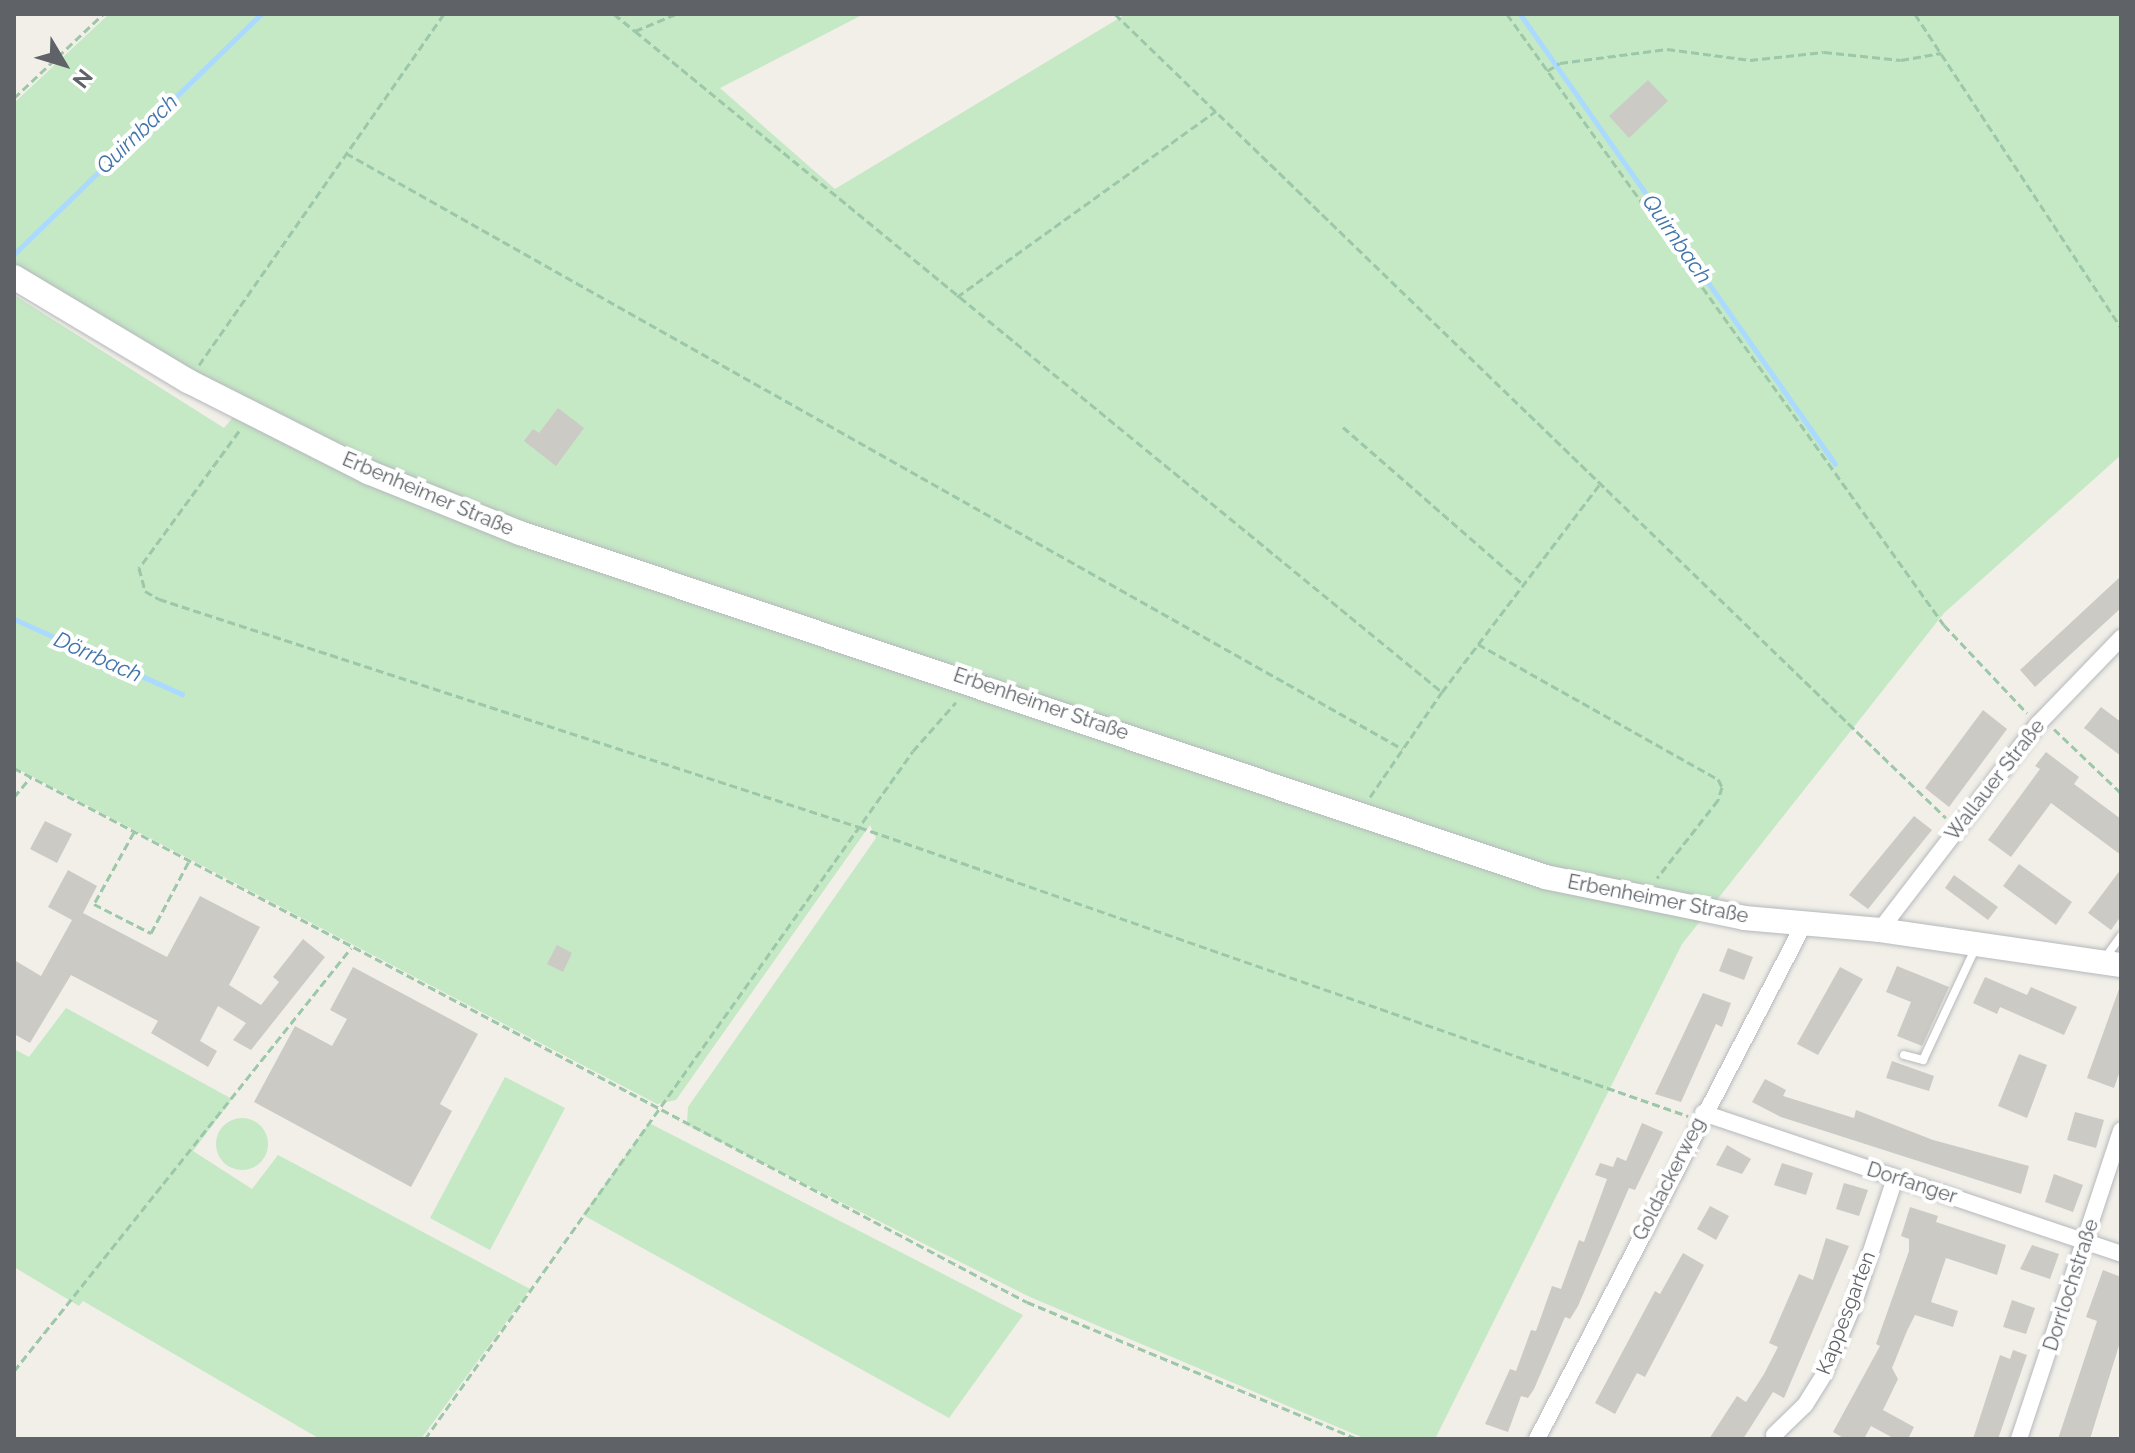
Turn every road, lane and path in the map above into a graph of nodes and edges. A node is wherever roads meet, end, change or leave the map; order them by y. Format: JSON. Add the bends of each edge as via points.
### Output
{"nodes":[{"id":1,"x":103,"y":14,"type":"edge"},
{"id":2,"x":444,"y":14,"type":"edge"},
{"id":3,"x":614,"y":14,"type":"edge"},
{"id":4,"x":676,"y":14,"type":"edge"},
{"id":5,"x":1115,"y":14,"type":"edge"},
{"id":6,"x":1507,"y":14,"type":"edge"},
{"id":7,"x":1915,"y":14,"type":"edge"},
{"id":8,"x":635,"y":31,"type":"junction"},
{"id":9,"x":1941,"y":53,"type":"junction"},
{"id":10,"x":1549,"y":70,"type":"junction"},
{"id":11,"x":14,"y":98,"type":"edge"},
{"id":12,"x":1216,"y":111,"type":"junction"},
{"id":13,"x":346,"y":153,"type":"junction"},
{"id":14,"x":14,"y":277,"type":"edge"},
{"id":15,"x":957,"y":297,"type":"junction"},
{"id":16,"x":2121,"y":328,"type":"edge"},
{"id":17,"x":188,"y":381,"type":"junction"},
{"id":18,"x":251,"y":414,"type":"junction"},
{"id":19,"x":1343,"y":427,"type":"dead end"},
{"id":20,"x":1600,"y":484,"type":"junction"},
{"id":21,"x":1522,"y":583,"type":"junction"},
{"id":22,"x":2120,"y":640,"type":"edge"},
{"id":23,"x":1478,"y":644,"type":"junction"},
{"id":24,"x":975,"y":681,"type":"junction"},
{"id":25,"x":1442,"y":692,"type":"junction"},
{"id":26,"x":2040,"y":721,"type":"junction"},
{"id":27,"x":1403,"y":749,"type":"junction"},
{"id":28,"x":14,"y":768,"type":"edge"},
{"id":29,"x":31,"y":777,"type":"junction"},
{"id":30,"x":2121,"y":793,"type":"edge"},
{"id":31,"x":14,"y":797,"type":"edge"},
{"id":32,"x":1359,"y":813,"type":"junction"},
{"id":33,"x":859,"y":827,"type":"junction"},
{"id":34,"x":1957,"y":829,"type":"junction"},
{"id":35,"x":134,"y":832,"type":"junction"},
{"id":36,"x":189,"y":861,"type":"junction"},
{"id":37,"x":1643,"y":897,"type":"junction"},
{"id":38,"x":1805,"y":922,"type":"junction"},
{"id":39,"x":1880,"y":930,"type":"junction"},
{"id":40,"x":2121,"y":936,"type":"edge"},
{"id":41,"x":1977,"y":945,"type":"junction"},
{"id":42,"x":351,"y":948,"type":"junction"},
{"id":43,"x":2112,"y":964,"type":"edge"},
{"id":44,"x":1904,"y":1055,"type":"dead end"},
{"id":45,"x":659,"y":1112,"type":"junction"},
{"id":46,"x":1701,"y":1116,"type":"junction"},
{"id":47,"x":2121,"y":1130,"type":"edge"},
{"id":48,"x":1895,"y":1178,"type":"junction"},
{"id":49,"x":2086,"y":1241,"type":"junction"},
{"id":50,"x":2121,"y":1254,"type":"edge"},
{"id":51,"x":14,"y":1371,"type":"edge"},
{"id":52,"x":1774,"y":1435,"type":"dead end"},
{"id":53,"x":425,"y":1439,"type":"edge"},
{"id":54,"x":1357,"y":1439,"type":"edge"},
{"id":55,"x":1537,"y":1439,"type":"edge"},
{"id":56,"x":2019,"y":1439,"type":"edge"}],
"edges":[{"from":1,"to":11,"type":"path"},
{"from":2,"to":13,"type":"path"},
{"from":3,"to":8,"type":"path"},
{"from":4,"to":8,"type":"path"},
{"from":5,"to":12,"type":"path"},
{"from":6,"to":10,"type":"path"},
{"from":7,"to":9,"type":"path"},
{"from":8,"to":15,"type":"path"},
{"from":9,"to":10,"type":"path","via":[[1901,60],[1824,52],[1750,60],[1667,49],[1560,63]]},
{"from":9,"to":16,"type":"path"},
{"from":10,"to":26,"type":"path","via":[[1944,625]]},
{"from":12,"to":15,"type":"path"},
{"from":12,"to":20,"type":"path"},
{"from":13,"to":17,"type":"path"},
{"from":13,"to":27,"type":"path"},
{"from":14,"to":17,"type":"street","name":"Erbenheimer Straße"},
{"from":15,"to":25,"type":"path"},
{"from":17,"to":18,"type":"street","name":"Erbenheimer Straße"},
{"from":18,"to":24,"type":"street","name":"Erbenheimer Straße","via":[[368,472],[520,533]]},
{"from":18,"to":33,"type":"path","via":[[139,568],[145,591]]},
{"from":19,"to":21,"type":"path"},
{"from":20,"to":21,"type":"path"},
{"from":20,"to":34,"type":"path"},
{"from":21,"to":23,"type":"path"},
{"from":22,"to":26,"type":"street","name":"Wallauer Straße"},
{"from":23,"to":25,"type":"path"},
{"from":23,"to":37,"type":"path","via":[[1718,779],[1718,800]]},
{"from":24,"to":32,"type":"street","name":"Erbenheimer Straße"},
{"from":24,"to":33,"type":"path","via":[[913,751]]},
{"from":25,"to":27,"type":"path"},
{"from":26,"to":30,"type":"path"},
{"from":26,"to":34,"type":"street","name":"Wallauer Straße"},
{"from":27,"to":32,"type":"path"},
{"from":28,"to":29,"type":"path"},
{"from":29,"to":31,"type":"path"},
{"from":29,"to":35,"type":"path"},
{"from":32,"to":37,"type":"street","name":"Erbenheimer Straße","via":[[1545,877]]},
{"from":33,"to":45,"type":"path"},
{"from":33,"to":46,"type":"path"},
{"from":34,"to":39,"type":"street","name":"Wallauer Straße"},
{"from":35,"to":36,"type":"path"},
{"from":35,"to":36,"type":"path","via":[[94,904],[151,933]]},
{"from":36,"to":42,"type":"path"},
{"from":37,"to":38,"type":"street","name":"Erbenheimer Straße","via":[[1744,918]]},
{"from":38,"to":39,"type":"street","name":"Erbenheimer Straße"},
{"from":38,"to":46,"type":"street","name":"Goldackerweg"},
{"from":39,"to":41,"type":"street","name":"Erbenheimer Straße"},
{"from":40,"to":43,"type":"lane"},
{"from":41,"to":43,"type":"street","name":"Erbenheimer Straße"},
{"from":41,"to":44,"type":"lane","via":[[1923,1060]]},
{"from":42,"to":45,"type":"path"},
{"from":42,"to":51,"type":"path"},
{"from":45,"to":53,"type":"path"},
{"from":45,"to":54,"type":"path","via":[[1027,1302]]},
{"from":46,"to":48,"type":"street","name":"Dorfanger"},
{"from":46,"to":55,"type":"street","name":"Goldackerweg"},
{"from":47,"to":49,"type":"street","name":"Dorrlochstraße"},
{"from":48,"to":49,"type":"street","name":"Dorfanger"},
{"from":48,"to":52,"type":"street","name":"Kappesgarten","via":[[1824,1374],[1805,1405]]},
{"from":49,"to":50,"type":"street","name":"Dorfanger"},
{"from":49,"to":56,"type":"street","name":"Dorrlochstraße"}]}
